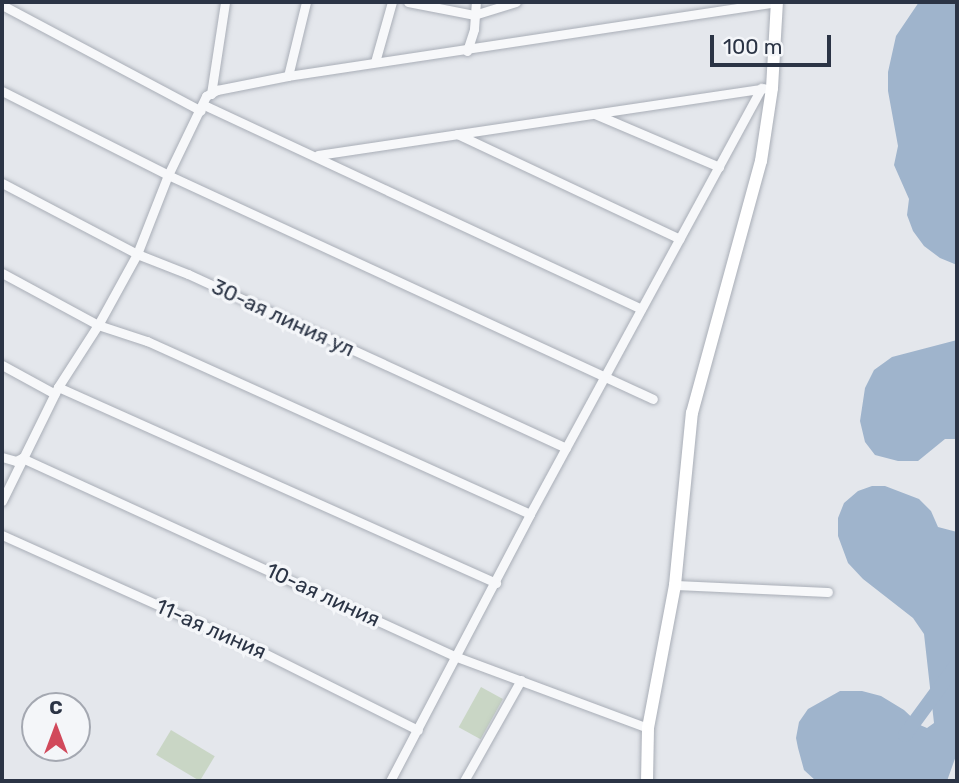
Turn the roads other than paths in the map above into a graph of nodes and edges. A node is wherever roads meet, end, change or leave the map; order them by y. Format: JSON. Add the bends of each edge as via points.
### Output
{"nodes":[{"id":1,"x":225,"y":2,"type":"edge"},
{"id":2,"x":306,"y":2,"type":"edge"},
{"id":3,"x":392,"y":2,"type":"edge"},
{"id":4,"x":408,"y":2,"type":"edge"},
{"id":5,"x":476,"y":2,"type":"edge"},
{"id":6,"x":516,"y":2,"type":"edge"},
{"id":7,"x":777,"y":2,"type":"edge"},
{"id":8,"x":2,"y":5,"type":"edge"},
{"id":9,"x":474,"y":15,"type":"junction"},
{"id":10,"x":467,"y":51,"type":"junction"},
{"id":11,"x":374,"y":62,"type":"junction"},
{"id":12,"x":288,"y":76,"type":"junction"},
{"id":13,"x":766,"y":88,"type":"junction"},
{"id":14,"x":2,"y":91,"type":"edge"},
{"id":15,"x":211,"y":94,"type":"junction"},
{"id":16,"x":203,"y":108,"type":"junction"},
{"id":17,"x":593,"y":114,"type":"junction"},
{"id":18,"x":457,"y":134,"type":"junction"},
{"id":19,"x":316,"y":155,"type":"junction"},
{"id":20,"x":719,"y":167,"type":"junction"},
{"id":21,"x":168,"y":176,"type":"junction"},
{"id":22,"x":2,"y":183,"type":"edge"},
{"id":23,"x":680,"y":239,"type":"junction"},
{"id":24,"x":137,"y":254,"type":"junction"},
{"id":25,"x":2,"y":273,"type":"edge"},
{"id":26,"x":641,"y":309,"type":"junction"},
{"id":27,"x":98,"y":325,"type":"junction"},
{"id":28,"x":2,"y":365,"type":"edge"},
{"id":29,"x":606,"y":378,"type":"junction"},
{"id":30,"x":56,"y":390,"type":"junction"},
{"id":31,"x":653,"y":399,"type":"dead end"},
{"id":32,"x":566,"y":448,"type":"junction"},
{"id":33,"x":2,"y":457,"type":"edge"},
{"id":34,"x":22,"y":458,"type":"junction"},
{"id":35,"x":2,"y":501,"type":"edge"},
{"id":36,"x":530,"y":514,"type":"junction"},
{"id":37,"x":2,"y":535,"type":"edge"},
{"id":38,"x":496,"y":583,"type":"junction"},
{"id":39,"x":675,"y":585,"type":"junction"},
{"id":40,"x":828,"y":592,"type":"dead end"},
{"id":41,"x":457,"y":657,"type":"junction"},
{"id":42,"x":521,"y":680,"type":"junction"},
{"id":43,"x":649,"y":727,"type":"junction"},
{"id":44,"x":418,"y":730,"type":"junction"},
{"id":45,"x":390,"y":781,"type":"edge"},
{"id":46,"x":464,"y":781,"type":"edge"},
{"id":47,"x":647,"y":781,"type":"edge"}],
"edges":[{"from":1,"to":15,"type":"street"},
{"from":2,"to":12,"type":"street"},
{"from":3,"to":11,"type":"street"},
{"from":4,"to":9,"type":"street"},
{"from":5,"to":9,"type":"street"},
{"from":6,"to":9,"type":"street"},
{"from":7,"to":10,"type":"street"},
{"from":7,"to":13,"type":"street"},
{"from":8,"to":16,"type":"street"},
{"from":9,"to":10,"type":"street"},
{"from":10,"to":11,"type":"street"},
{"from":11,"to":12,"type":"street"},
{"from":12,"to":15,"type":"street"},
{"from":13,"to":17,"type":"street"},
{"from":13,"to":20,"type":"street"},
{"from":13,"to":39,"type":"street","via":[[761,160],[692,413]]},
{"from":14,"to":21,"type":"street"},
{"from":15,"to":16,"type":"street"},
{"from":16,"to":19,"type":"street"},
{"from":16,"to":21,"type":"street"},
{"from":17,"to":18,"type":"street"},
{"from":17,"to":20,"type":"street"},
{"from":18,"to":19,"type":"street"},
{"from":18,"to":23,"type":"street"},
{"from":19,"to":26,"type":"street"},
{"from":20,"to":23,"type":"street"},
{"from":21,"to":24,"type":"street"},
{"from":21,"to":29,"type":"street"},
{"from":22,"to":24,"type":"street","name":"30-ая линия ул"},
{"from":23,"to":26,"type":"street"},
{"from":24,"to":27,"type":"street"},
{"from":24,"to":32,"type":"street","name":"30-ая линия ул"},
{"from":25,"to":27,"type":"street"},
{"from":26,"to":29,"type":"street"},
{"from":27,"to":30,"type":"street"},
{"from":27,"to":36,"type":"street","via":[[147,341]]},
{"from":28,"to":30,"type":"street"},
{"from":29,"to":31,"type":"street"},
{"from":29,"to":32,"type":"street"},
{"from":30,"to":34,"type":"street"},
{"from":30,"to":38,"type":"street"},
{"from":32,"to":36,"type":"street"},
{"from":33,"to":34,"type":"street","name":"10-ая линия"},
{"from":34,"to":35,"type":"street"},
{"from":34,"to":41,"type":"street","name":"10-ая линия"},
{"from":36,"to":38,"type":"street"},
{"from":37,"to":44,"type":"street","name":"11-ая линия","via":[[256,649]]},
{"from":38,"to":41,"type":"street"},
{"from":39,"to":40,"type":"street"},
{"from":39,"to":43,"type":"street"},
{"from":41,"to":42,"type":"street","name":"10-ая линия"},
{"from":41,"to":44,"type":"street"},
{"from":42,"to":43,"type":"street","name":"10-ая линия"},
{"from":42,"to":46,"type":"street"},
{"from":43,"to":47,"type":"street"},
{"from":44,"to":45,"type":"street"}]}
